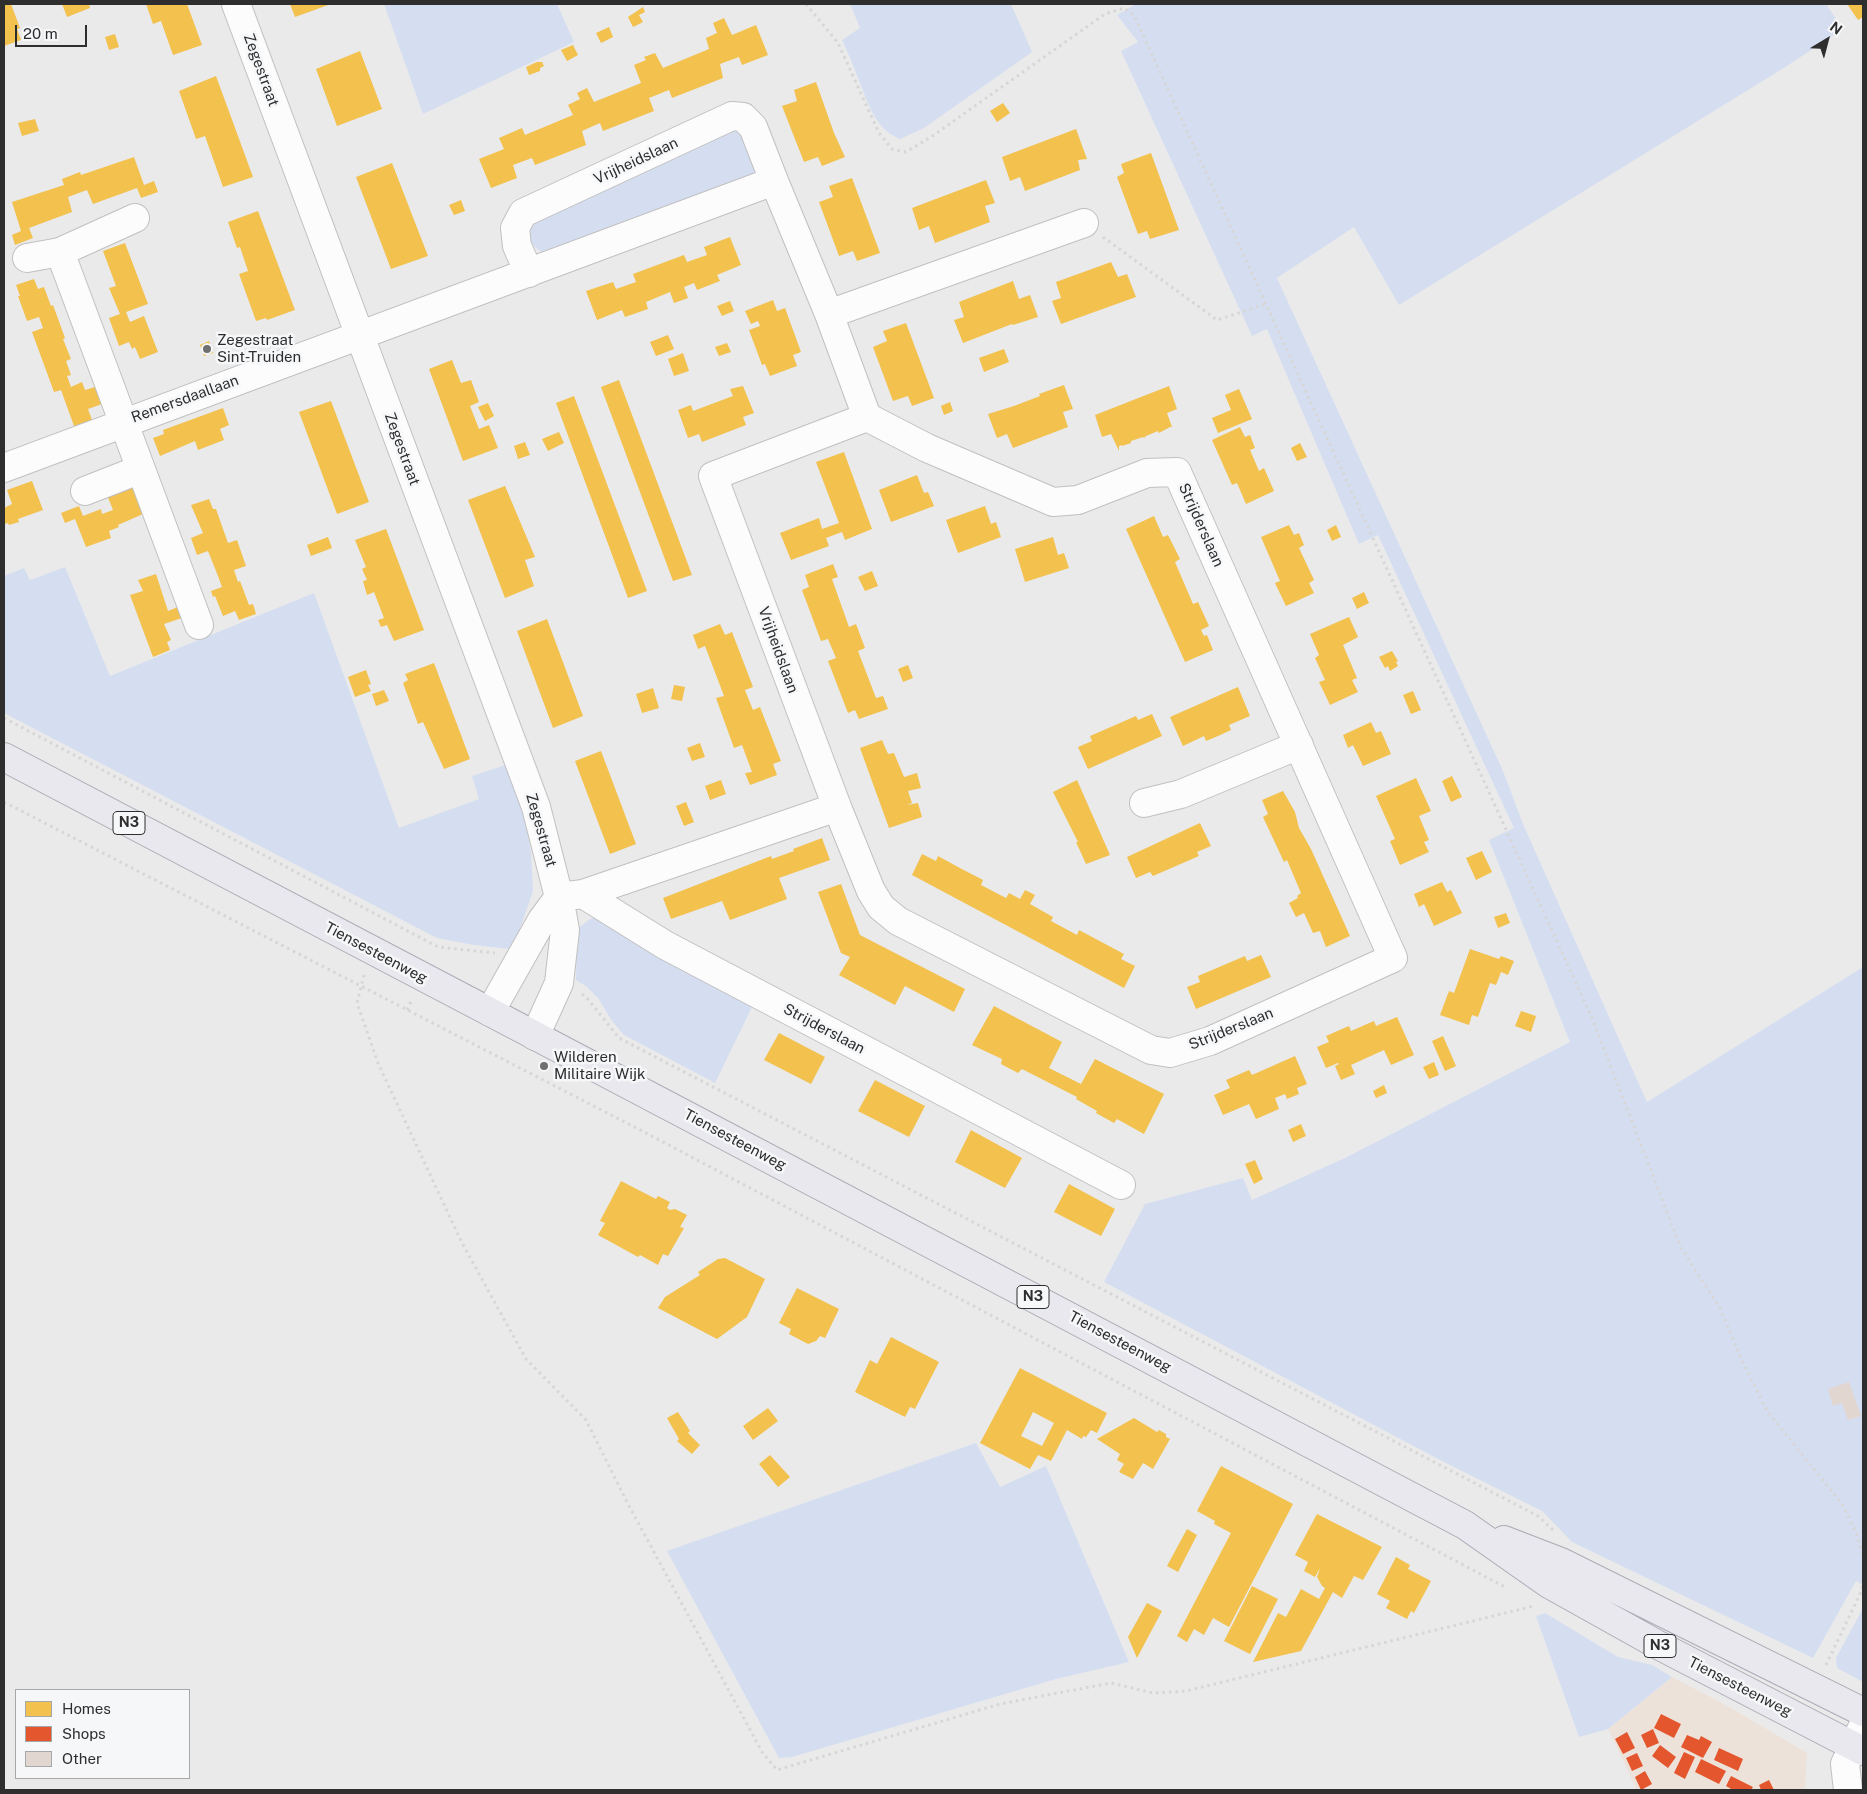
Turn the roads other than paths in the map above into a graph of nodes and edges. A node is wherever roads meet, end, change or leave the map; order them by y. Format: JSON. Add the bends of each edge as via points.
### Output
{"nodes":[{"id":1,"x":236,"y":4,"type":"edge"},
{"id":2,"x":774,"y":181,"type":"junction"},
{"id":3,"x":135,"y":218,"type":"dead end"},
{"id":4,"x":1084,"y":223,"type":"road end"},
{"id":5,"x":60,"y":252,"type":"junction"},
{"id":6,"x":28,"y":258,"type":"dead end"},
{"id":7,"x":529,"y":273,"type":"junction"},
{"id":8,"x":829,"y":314,"type":"junction"},
{"id":9,"x":360,"y":335,"type":"junction"},
{"id":10,"x":867,"y":417,"type":"junction"},
{"id":11,"x":124,"y":422,"type":"junction"},
{"id":12,"x":4,"y":466,"type":"edge"},
{"id":13,"x":141,"y":469,"type":"junction"},
{"id":14,"x":85,"y":491,"type":"dead end"},
{"id":15,"x":200,"y":624,"type":"dead end"},
{"id":16,"x":1298,"y":745,"type":"junction"},
{"id":17,"x":4,"y":757,"type":"edge"},
{"id":18,"x":1144,"y":803,"type":"dead end"},
{"id":19,"x":837,"y":807,"type":"junction"},
{"id":20,"x":571,"y":896,"type":"junction"},
{"id":21,"x":490,"y":1012,"type":"junction"},
{"id":22,"x":535,"y":1036,"type":"junction"},
{"id":23,"x":1121,"y":1185,"type":"dead end"},
{"id":24,"x":1464,"y":1525,"type":"junction"},
{"id":25,"x":1863,"y":1712,"type":"edge"},
{"id":26,"x":1860,"y":1741,"type":"edge"},
{"id":27,"x":1848,"y":1790,"type":"edge"}],
"edges":[{"from":1,"to":9,"type":"street","name":"Zegestraat"},
{"from":2,"to":7,"type":"street"},
{"from":2,"to":7,"type":"street","name":"Vrijheidslaan","via":[[753,126],[744,117],[732,116],[523,213],[515,228],[517,246]]},
{"from":2,"to":8,"type":"street","name":"Vrijheidslaan"},
{"from":3,"to":5,"type":"street"},
{"from":4,"to":8,"type":"street"},
{"from":5,"to":6,"type":"street"},
{"from":5,"to":11,"type":"street","name":"Remersdaallaan"},
{"from":7,"to":9,"type":"street"},
{"from":8,"to":10,"type":"street","name":"Vrijheidslaan"},
{"from":9,"to":11,"type":"street","name":"Remersdaallaan"},
{"from":9,"to":20,"type":"street","name":"Zegestraat"},
{"from":10,"to":16,"type":"street","name":"Strijderslaan","via":[[935,452],[1053,502],[1078,500],[1147,473],[1177,472]]},
{"from":10,"to":19,"type":"street","name":"Vrijheidslaan","via":[[713,476]]},
{"from":11,"to":12,"type":"street","name":"Remersdaallaan"},
{"from":11,"to":13,"type":"street","name":"Remersdaallaan"},
{"from":13,"to":14,"type":"street"},
{"from":13,"to":15,"type":"street","name":"Remersdaallaan"},
{"from":16,"to":18,"type":"street","via":[[1181,794]]},
{"from":16,"to":19,"type":"street","name":"Strijderslaan","via":[[1393,958],[1210,1041],[1170,1053],[1151,1050],[898,921],[881,907],[871,890]]},
{"from":17,"to":21,"type":"main road","name":"Tiensesteenweg","number":"N3"},
{"from":19,"to":20,"type":"street"},
{"from":20,"to":21,"type":"street","via":[[542,920]]},
{"from":20,"to":22,"type":"street","name":"Zegestraat","via":[[559,982]]},
{"from":20,"to":23,"type":"street","name":"Strijderslaan"},
{"from":21,"to":22,"type":"main road","name":"Tiensesteenweg","number":"N3"},
{"from":22,"to":24,"type":"main road","name":"Tiensesteenweg","number":"N3"},
{"from":24,"to":25,"type":"main road","name":"Tiensesteenweg","number":"N3","via":[[1561,1562]]},
{"from":24,"to":26,"type":"main road","name":"Tiensesteenweg","number":"N3","via":[[1549,1584],[1660,1646]]},
{"from":26,"to":27,"type":"street","via":[[1845,1764]]}]}
